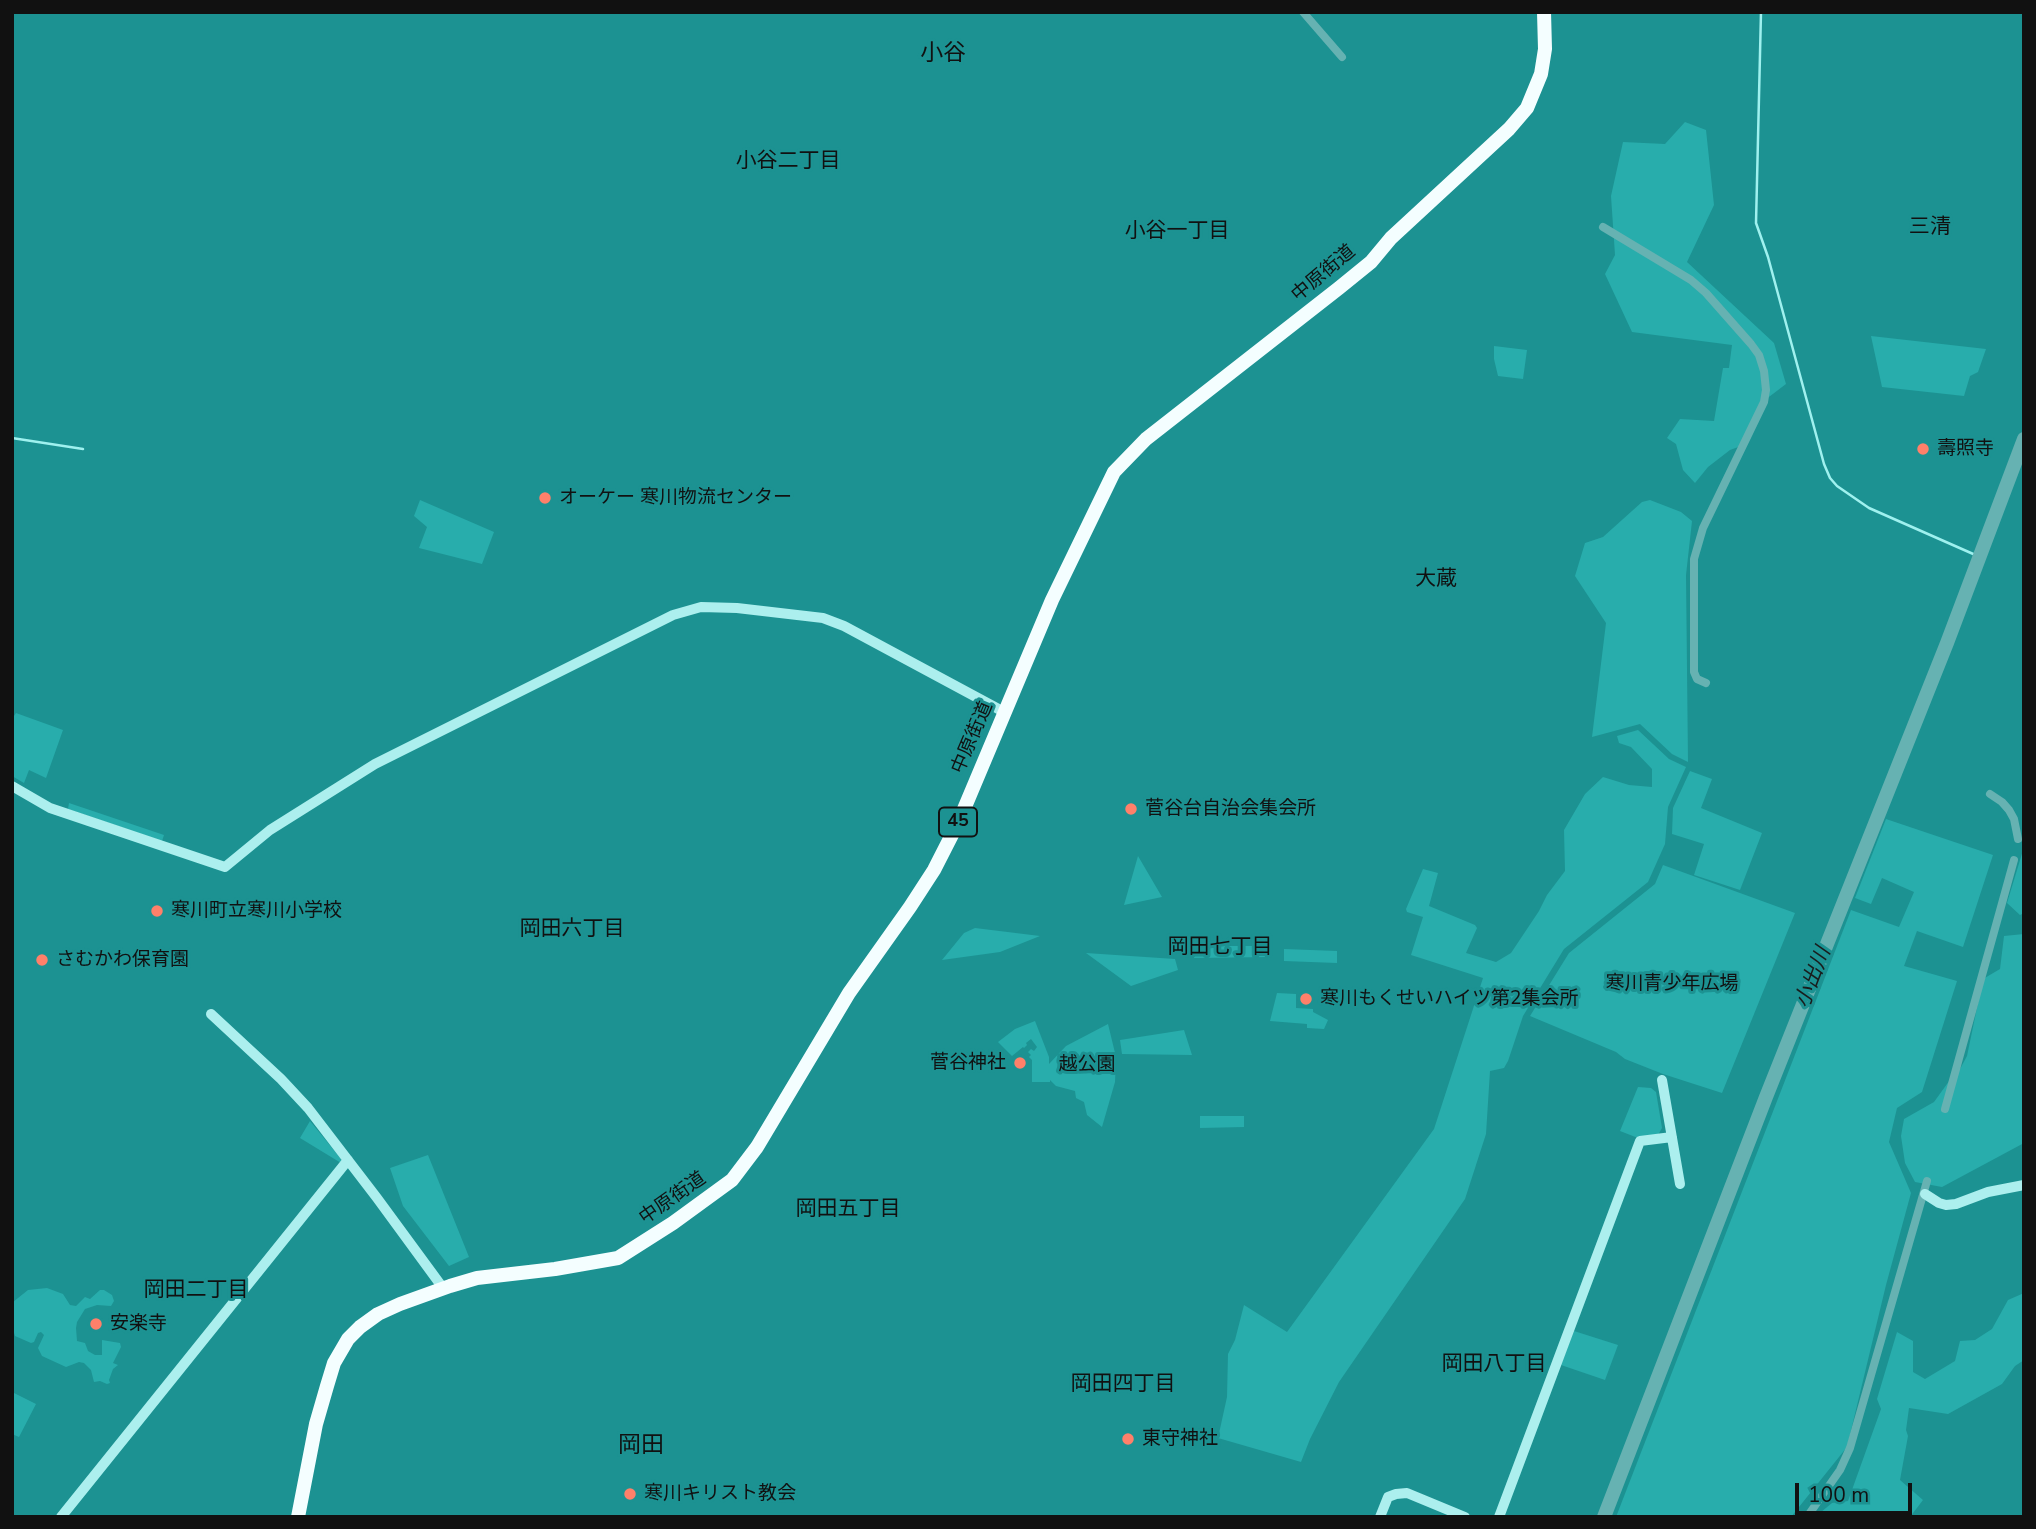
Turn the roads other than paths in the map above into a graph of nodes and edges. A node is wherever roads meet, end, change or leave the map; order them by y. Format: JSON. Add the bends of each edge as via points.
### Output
{"nodes":[{"id":1,"x":1544,"y":12,"type":"edge"},
{"id":2,"x":1004,"y":712,"type":"junction"},
{"id":3,"x":12,"y":786,"type":"edge"},
{"id":4,"x":211,"y":1014,"type":"dead end"},
{"id":5,"x":1662,"y":1080,"type":"dead end"},
{"id":6,"x":1672,"y":1137,"type":"junction"},
{"id":7,"x":348,"y":1160,"type":"junction"},
{"id":8,"x":1680,"y":1184,"type":"dead end"},
{"id":9,"x":2024,"y":1185,"type":"edge"},
{"id":10,"x":1925,"y":1194,"type":"dead end"},
{"id":11,"x":443,"y":1288,"type":"junction"},
{"id":12,"x":61,"y":1517,"type":"edge"},
{"id":13,"x":298,"y":1517,"type":"edge"},
{"id":14,"x":1380,"y":1517,"type":"edge"},
{"id":15,"x":1465,"y":1517,"type":"edge"},
{"id":16,"x":1500,"y":1517,"type":"edge"}],
"edges":[{"from":1,"to":2,"type":"main road","name":"中原街道","number":"45","via":[[1545,48],[1538,85],[1509,129],[1361,270],[1146,439],[1114,472]]},
{"from":2,"to":3,"type":"street","via":[[823,618],[701,607],[673,615],[375,764],[270,830],[225,867],[50,808]]},
{"from":2,"to":11,"type":"main road","name":"中原街道","number":"45","via":[[929,878],[849,993],[757,1147],[732,1180],[618,1258],[477,1278]]},
{"from":4,"to":7,"type":"street","via":[[281,1079]]},
{"from":5,"to":6,"type":"street"},
{"from":6,"to":8,"type":"street"},
{"from":6,"to":16,"type":"street","via":[[1640,1141]]},
{"from":7,"to":11,"type":"street"},
{"from":7,"to":12,"type":"street"},
{"from":9,"to":10,"type":"street","via":[[1946,1205]]},
{"from":11,"to":13,"type":"main road","name":"中原街道","number":"45","via":[[378,1314],[348,1339],[334,1363],[316,1424]]},
{"from":14,"to":15,"type":"street","via":[[1388,1497],[1407,1493]]}]}
